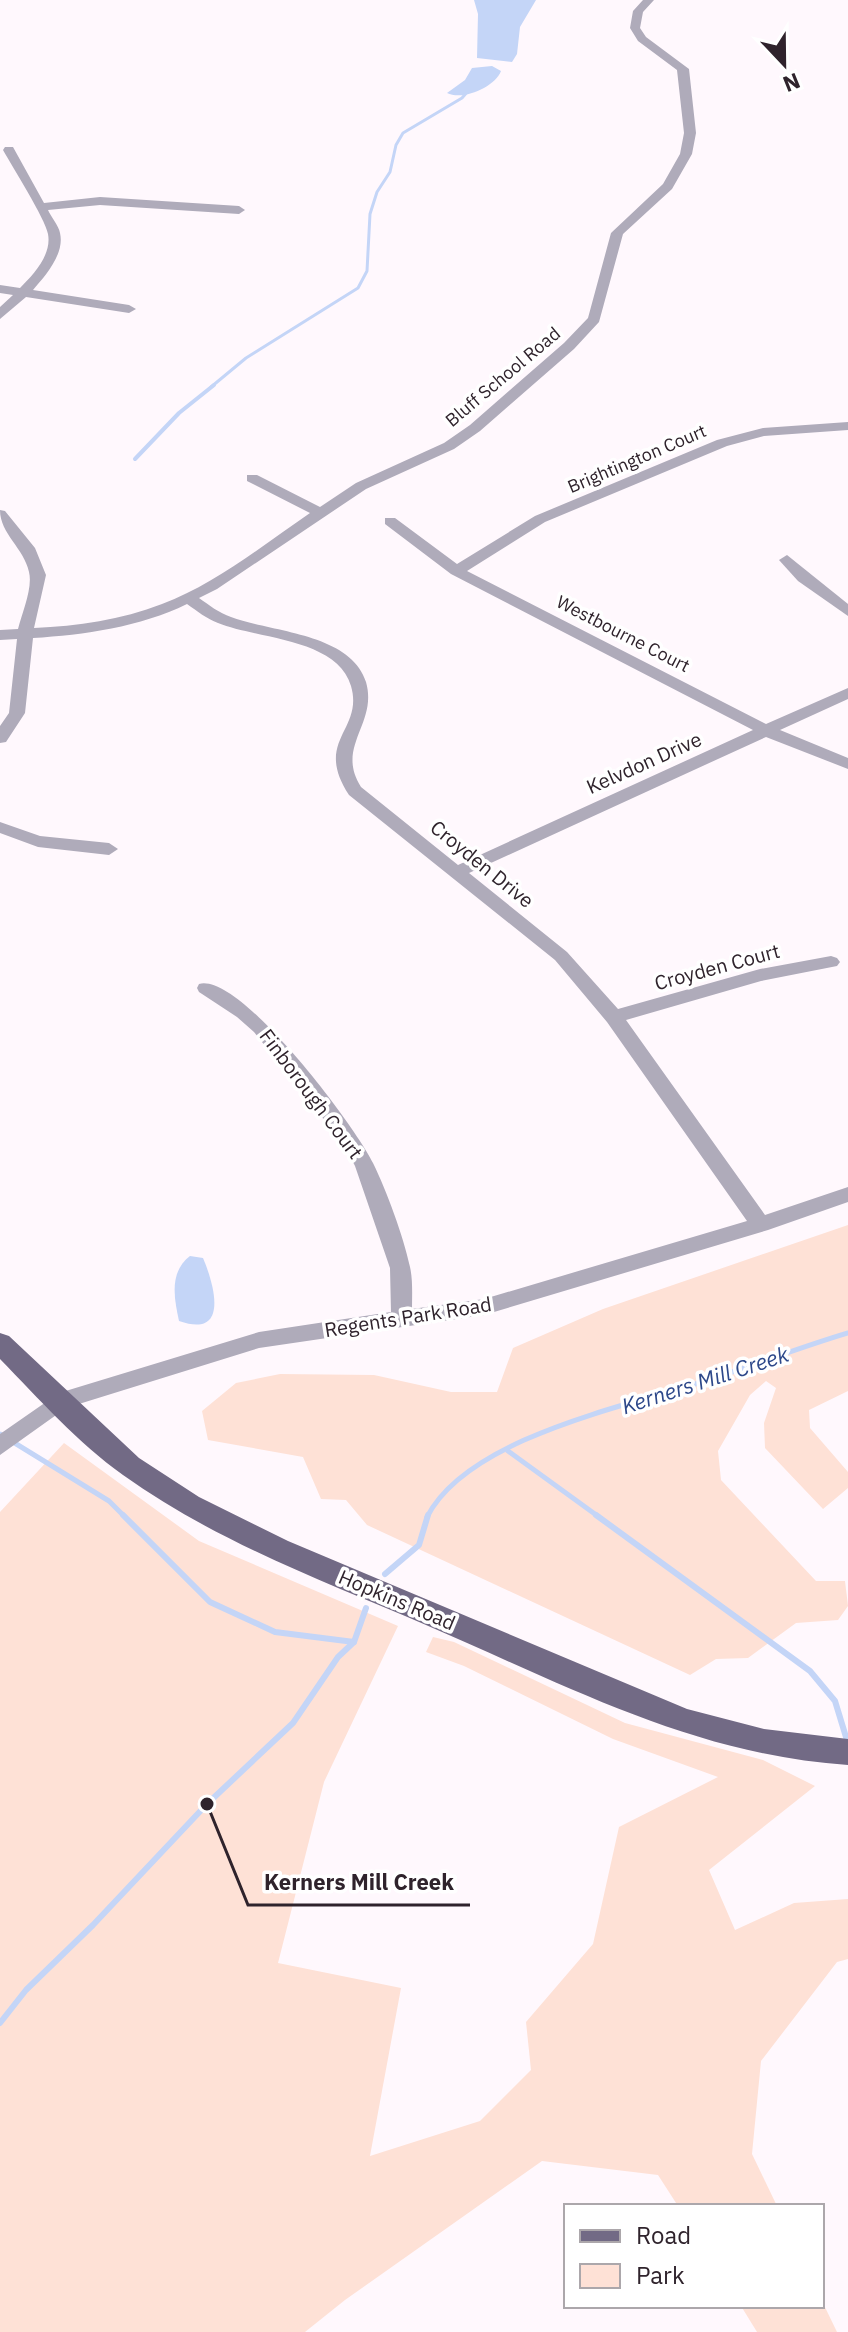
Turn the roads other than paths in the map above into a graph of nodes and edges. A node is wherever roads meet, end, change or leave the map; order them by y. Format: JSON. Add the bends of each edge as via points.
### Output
{"nodes":[{"id":1,"x":649,"y":0,"type":"edge"},
{"id":2,"x":9,"y":150,"type":"dead end"},
{"id":3,"x":41,"y":207,"type":"junction"},
{"id":4,"x":239,"y":210,"type":"dead end"},
{"id":5,"x":0,"y":289,"type":"edge"},
{"id":6,"x":21,"y":291,"type":"junction"},
{"id":7,"x":129,"y":309,"type":"dead end"},
{"id":8,"x":0,"y":315,"type":"edge"},
{"id":9,"x":848,"y":426,"type":"edge"},
{"id":10,"x":252,"y":478,"type":"dead end"},
{"id":11,"x":319,"y":512,"type":"junction"},
{"id":12,"x":0,"y":514,"type":"edge"},
{"id":13,"x":390,"y":521,"type":"dead end"},
{"id":14,"x":787,"y":560,"type":"dead end"},
{"id":15,"x":456,"y":571,"type":"junction"},
{"id":16,"x":189,"y":599,"type":"junction"},
{"id":17,"x":848,"y":611,"type":"edge"},
{"id":18,"x":0,"y":635,"type":"edge"},
{"id":19,"x":25,"y":635,"type":"junction"},
{"id":20,"x":848,"y":693,"type":"edge"},
{"id":21,"x":767,"y":731,"type":"junction"},
{"id":22,"x":0,"y":738,"type":"edge"},
{"id":23,"x":848,"y":764,"type":"edge"},
{"id":24,"x":0,"y":827,"type":"edge"},
{"id":25,"x":109,"y":849,"type":"dead end"},
{"id":26,"x":457,"y":872,"type":"junction"},
{"id":27,"x":831,"y":962,"type":"dead end"},
{"id":28,"x":206,"y":988,"type":"dead end"},
{"id":29,"x":614,"y":1017,"type":"junction"},
{"id":30,"x":848,"y":1194,"type":"edge"},
{"id":31,"x":761,"y":1225,"type":"junction"},
{"id":32,"x":402,"y":1318,"type":"junction"},
{"id":33,"x":0,"y":1343,"type":"edge"},
{"id":34,"x":59,"y":1402,"type":"junction"},
{"id":35,"x":0,"y":1446,"type":"edge"},
{"id":36,"x":848,"y":1752,"type":"edge"}],
"edges":[{"from":1,"to":11,"type":"street","name":"Bluff School Road","via":[[638,11],[635,28],[683,69],[689,143],[668,186],[617,233],[594,319],[462,438]]},
{"from":2,"to":3,"type":"street"},
{"from":3,"to":4,"type":"street","via":[[100,201]]},
{"from":3,"to":6,"type":"street","via":[[54,233],[53,253]]},
{"from":5,"to":6,"type":"street"},
{"from":6,"to":7,"type":"street"},
{"from":6,"to":8,"type":"street"},
{"from":9,"to":15,"type":"street","name":"Brightington Court","via":[[763,432],[722,443],[540,519]]},
{"from":10,"to":11,"type":"street"},
{"from":11,"to":16,"type":"street","name":"Bluff School Road"},
{"from":12,"to":19,"type":"street","via":[[27,548],[38,575]]},
{"from":13,"to":15,"type":"street","name":"Westbourne Court"},
{"from":14,"to":17,"type":"street"},
{"from":15,"to":21,"type":"street","name":"Westbourne Court"},
{"from":16,"to":19,"type":"street","name":"Bluff School Road","via":[[111,625]]},
{"from":16,"to":26,"type":"street","name":"Croyden Drive","via":[[225,621],[309,641],[341,660],[361,692],[341,758],[347,780]]},
{"from":18,"to":19,"type":"street","name":"Bluff School Road"},
{"from":19,"to":22,"type":"street","via":[[17,713]]},
{"from":20,"to":21,"type":"street","name":"Kelvdon Drive"},
{"from":21,"to":23,"type":"street","name":"Westbourne Court"},
{"from":21,"to":26,"type":"street","name":"Kelvdon Drive"},
{"from":24,"to":25,"type":"street","via":[[38,841]]},
{"from":26,"to":29,"type":"street","name":"Croyden Drive","via":[[561,956]]},
{"from":27,"to":29,"type":"street","name":"Croyden Court","via":[[760,975]]},
{"from":28,"to":32,"type":"street","name":"Finborough Court","via":[[261,1027],[353,1142],[393,1242]]},
{"from":29,"to":31,"type":"street","name":"Croyden Drive"},
{"from":30,"to":31,"type":"street","name":"Regents Park Road"},
{"from":31,"to":32,"type":"street","name":"Regents Park Road","via":[[497,1304]]},
{"from":32,"to":34,"type":"street","name":"Regents Park Road","via":[[259,1340]]},
{"from":33,"to":34,"type":"main road","name":"Hopkins Road"},
{"from":34,"to":35,"type":"street","name":"Regents Park Road"},
{"from":34,"to":36,"type":"main road","name":"Hopkins Road","via":[[130,1466],[189,1505],[278,1549],[682,1721],[790,1749]]}]}
